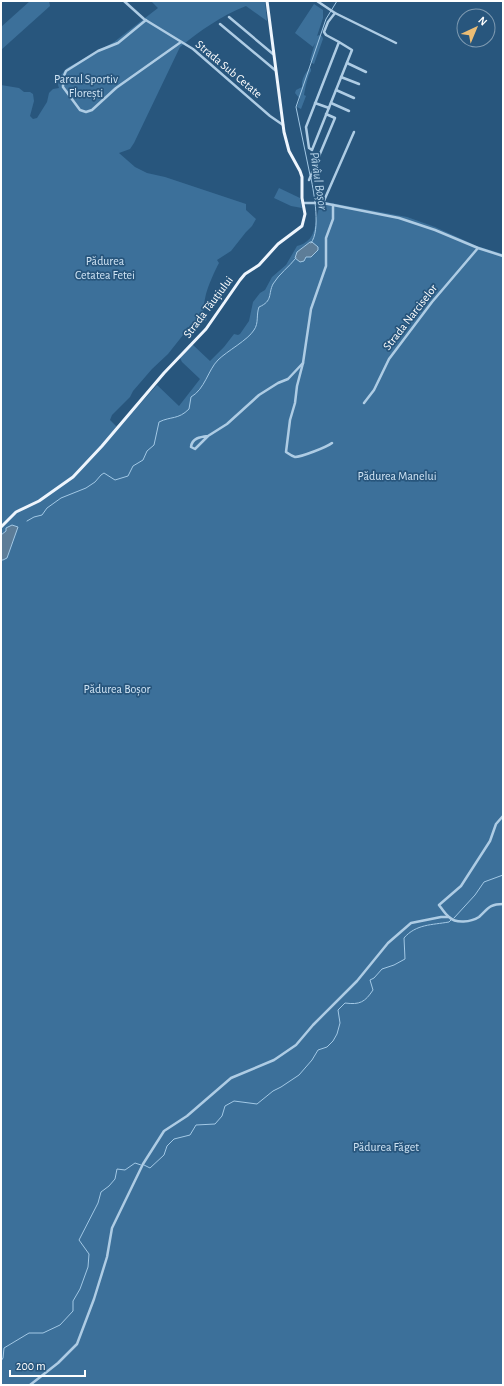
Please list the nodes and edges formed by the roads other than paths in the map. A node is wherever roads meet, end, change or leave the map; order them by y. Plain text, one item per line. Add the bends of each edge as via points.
1 (124, 1) edge
2 (267, 1) edge
3 (317, 1) edge
4 (334, 13) junction
5 (229, 17) dead end
6 (146, 20) junction
7 (220, 24) dead end
8 (181, 42) junction
9 (339, 42) junction
10 (396, 43) dead end
11 (273, 54) junction
12 (347, 63) junction
13 (275, 70) junction
14 (366, 72) dead end
15 (342, 77) junction
16 (359, 84) dead end
17 (336, 90) junction
18 (354, 98) dead end
19 (315, 102) junction
20 (331, 103) junction
21 (329, 108) junction
22 (349, 111) dead end
23 (326, 114) junction
24 (283, 124) junction
25 (354, 132) dead end
26 (309, 180) dead end
27 (304, 202) junction
28 (323, 203) junction
29 (333, 206) junction
30 (478, 248) junction
31 (503, 256) edge
32 (303, 363) junction
33 (364, 403) dead end
34 (208, 436) junction
35 (332, 443) dead end
36 (1, 527) edge
37 (503, 816) edge
38 (503, 904) edge
39 (451, 919) junction
40 (30, 1385) edge

1 - 6 street, Strada Sub Cetate
2 - 11 main road, Strada Tăuțiului
3 - 4 street
4 - 9 street via 324,32
4 - 10 street
5 - 11 street
6 - 8 street, Strada Sub Cetate
6 - 8 street via 118,43 98,51 66,72 62,86 80,110 92,110 116,88
7 - 13 street
8 - 24 street, Strada Sub Cetate via 193,49 270,116
9 - 12 street via 352,50
9 - 19 street
11 - 13 main road, Strada Tăuțiului
12 - 14 street
12 - 15 street
13 - 24 main road, Strada Tăuțiului
15 - 16 street
15 - 17 street
17 - 18 street
17 - 20 street
19 - 21 street
19 - 23 street via 306,127 309,148 312,150
20 - 21 street
20 - 22 street
21 - 23 street
23 - 26 street via 335,118
24 - 27 main road, Strada Tăuțiului via 287,147 301,174
25 - 28 street
27 - 28 street
27 - 36 main road, Strada Tăuțiului via 302,226 278,244 259,265 245,274 206,329 102,446 73,477 39,501 16,512
28 - 29 street
29 - 30 street via 399,218
29 - 32 street via 333,219 326,238 326,266 311,309
30 - 31 street
30 - 33 street, Strada Narciselor via 432,302 389,359 374,390
32 - 34 street via 288,380 259,395 227,424
32 - 35 street via 290,420 286,452 297,456
34 - 34 street via 197,447 191,447 197,438
37 - 39 street via 461,886 439,905
38 - 39 street via 491,906 473,920
39 - 40 street via 441,916 411,923 388,943 357,981 296,1044 274,1060 232,1078 187,1116 164,1131 143,1165 112,1228 107,1257 77,1344

